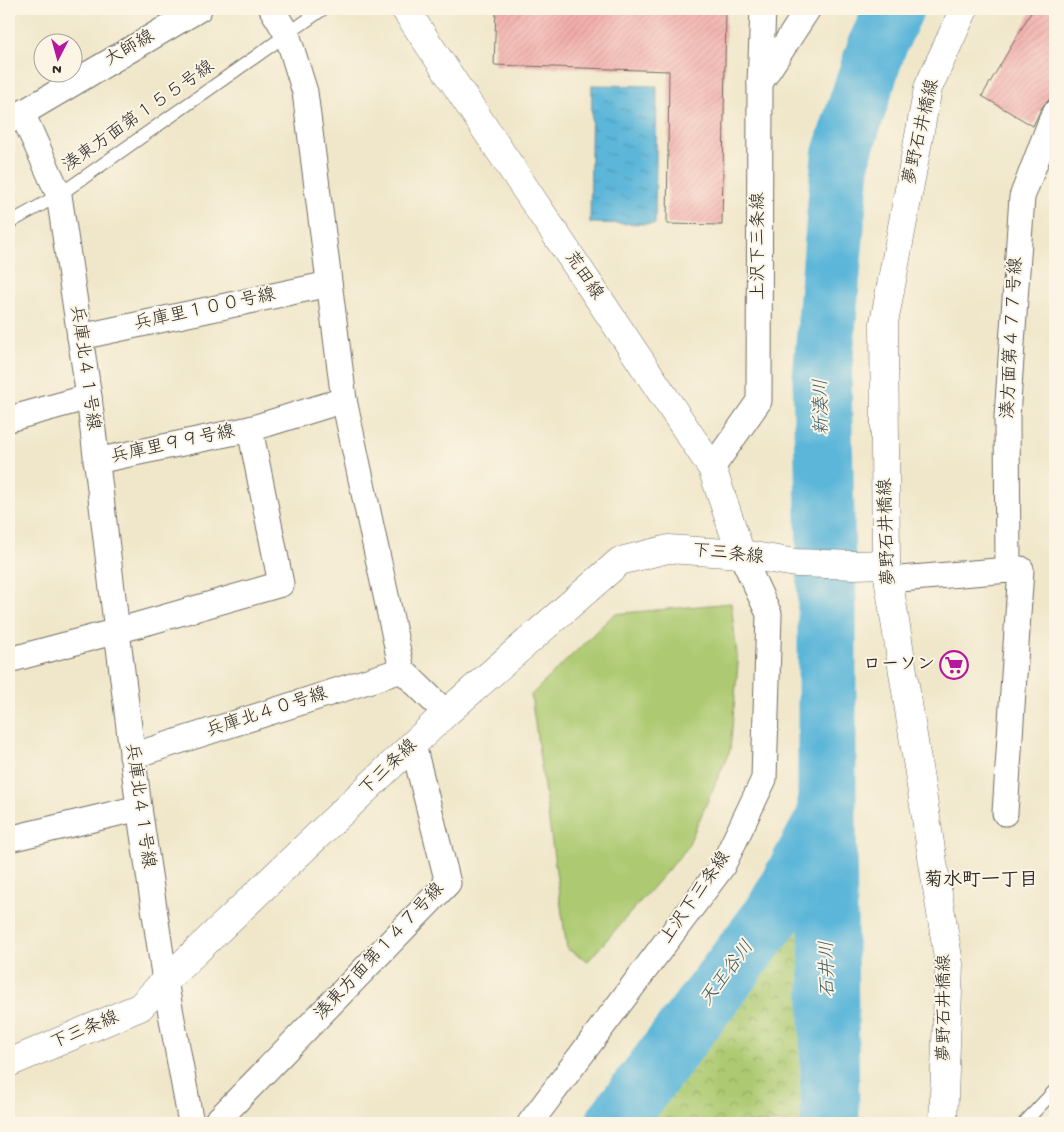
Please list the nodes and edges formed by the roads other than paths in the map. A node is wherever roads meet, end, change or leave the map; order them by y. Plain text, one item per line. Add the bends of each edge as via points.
1 (200, 9) edge
2 (272, 9) edge
3 (323, 9) edge
4 (405, 9) edge
5 (763, 9) edge
6 (808, 9) edge
7 (964, 9) edge
8 (287, 34) junction
9 (760, 84) junction
10 (1055, 113) edge
11 (16, 117) edge
12 (59, 195) junction
13 (9, 223) edge
14 (329, 284) junction
15 (80, 337) junction
16 (89, 397) junction
17 (344, 400) junction
18 (9, 419) edge
19 (250, 429) junction
20 (96, 461) junction
21 (712, 468) junction
22 (741, 554) junction
23 (1008, 570) junction
24 (887, 572) junction
25 (117, 631) junction
26 (9, 659) edge
27 (402, 670) junction
28 (446, 713) junction
29 (413, 745) junction
30 (132, 756) junction
31 (138, 808) junction
32 (1005, 813) dead end
33 (9, 839) edge
34 (165, 981) junction
35 (9, 1064) edge
36 (1055, 1090) edge
37 (191, 1123) edge
38 (215, 1123) edge
39 (530, 1123) edge
40 (943, 1123) edge
41 (1024, 1123) edge

1 - 11 street, 大師線
2 - 8 street
3 - 8 lane, 湊東方面第１５５号線
4 - 21 street, 荒田線
5 - 9 street, 上沢下三条線
6 - 9 street
7 - 24 street, 夢野石井橋線 via 928,88 884,322
8 - 12 lane, 湊東方面第１５５号線
8 - 14 street via 305,92
9 - 21 street, 上沢下三条線 via 759,401
10 - 23 street, 湊方面第４７７号線 via 1022,197 1007,417
11 - 12 street, 兵庫北４１号線
12 - 13 lane, 湊東方面第１５５号線
12 - 15 street, 兵庫北４１号線
14 - 15 street, 兵庫里１００号線
14 - 17 street
15 - 16 street, 兵庫北４１号線
16 - 18 street
16 - 20 street, 兵庫北４１号線
17 - 19 street
17 - 27 street
19 - 20 street, 兵庫里９９号線
19 - 25 street via 281,584
20 - 25 street, 兵庫北４１号線
21 - 22 street, 荒田線
22 - 24 street, 下三条線 via 796,563 855,565
22 - 28 street, 下三条線 via 668,549 620,561
22 - 39 street, 上沢下三条線 via 769,614 764,779 722,868
23 - 24 street
23 - 32 street via 1022,569
24 - 40 street, 夢野石井橋線 via 948,964
25 - 26 street
25 - 30 street, 兵庫北４１号線
27 - 28 street
27 - 30 street, 兵庫北４０号線
28 - 29 street, 下三条線
29 - 34 street, 下三条線
29 - 38 street, 湊東方面第１４７号線 via 448,883
30 - 31 street, 兵庫北４１号線
31 - 33 street
31 - 34 street, 兵庫北４１号線
34 - 35 street, 下三条線 via 140,1007
34 - 37 street, 兵庫北４１号線
36 - 41 lane

